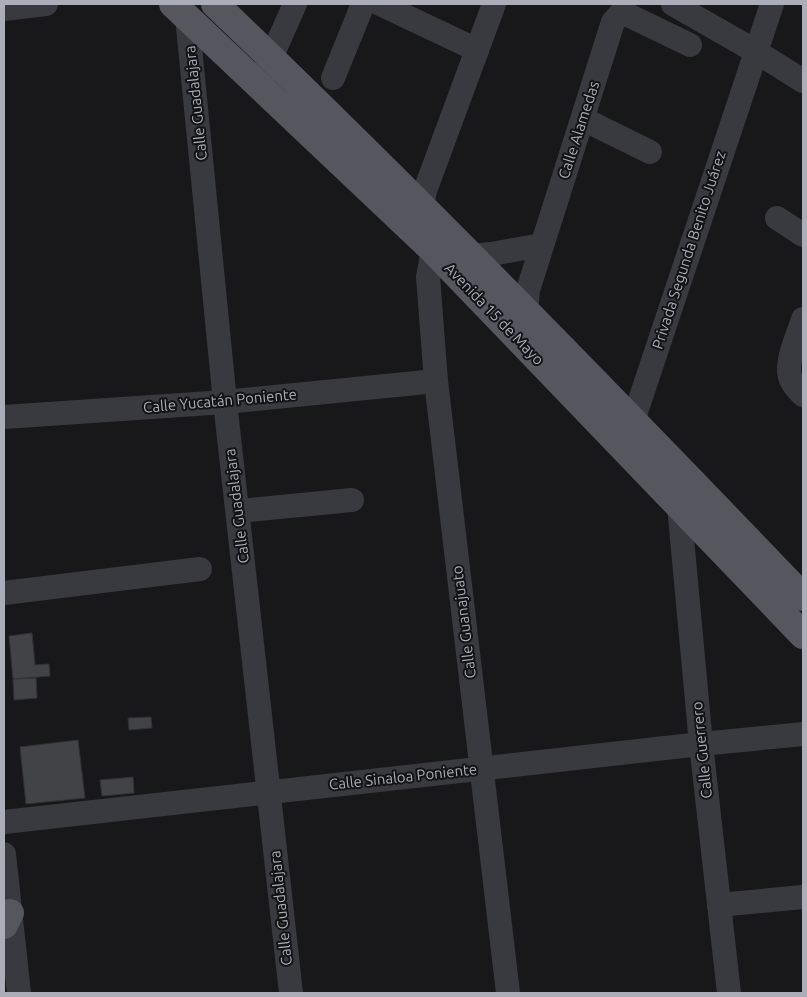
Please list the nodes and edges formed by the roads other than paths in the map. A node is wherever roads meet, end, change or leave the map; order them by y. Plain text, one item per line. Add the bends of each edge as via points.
1 (46, 4) edge
2 (215, 4) edge
3 (295, 4) edge
4 (363, 4) edge
5 (380, 4) edge
6 (494, 4) edge
7 (673, 4) edge
8 (772, 4) edge
9 (4, 9) edge
10 (180, 11) edge
11 (690, 45) dead end
12 (477, 50) junction
13 (755, 51) junction
14 (272, 58) junction
15 (333, 78) dead end
16 (803, 81) edge
17 (259, 85) junction
18 (583, 119) junction
19 (650, 152) dead end
20 (422, 207) junction
21 (777, 218) dead end
22 (803, 236) edge
23 (542, 246) junction
24 (432, 250) junction
25 (471, 256) junction
26 (526, 312) junction
27 (803, 319) edge
28 (436, 380) junction
29 (803, 395) edge
30 (225, 402) junction
31 (4, 417) edge
32 (632, 419) junction
33 (624, 449) junction
34 (352, 500) dead end
35 (679, 506) junction
36 (238, 511) junction
37 (200, 570) dead end
38 (4, 592) edge
39 (803, 597) edge
40 (800, 625) edge
41 (803, 734) edge
42 (701, 744) junction
43 (482, 768) junction
44 (269, 792) junction
45 (4, 822) edge
46 (4, 854) edge
47 (803, 897) edge
48 (719, 905) junction
49 (7, 919) edge
50 (19, 993) edge
51 (291, 993) edge
52 (508, 993) edge
53 (729, 993) edge

1 - 9 street
2 - 14 main road, Avenida 15 de Mayo
3 - 14 street
4 - 15 street
5 - 12 street
6 - 12 street
7 - 13 street
8 - 13 street, Privada Segunda Benito Juárez
10 - 17 main road, Avenida 15 de Mayo
10 - 30 street, Calle Guadalajara
11 - 18 street, Calle Alamedas via 628,15 619,15 613,22
12 - 20 street via 426,188
13 - 16 street
13 - 32 street, Privada Segunda Benito Juárez
14 - 17 street
14 - 20 main road, Avenida 15 de Mayo
17 - 24 main road, Avenida 15 de Mayo
18 - 19 street
18 - 23 street, Calle Alamedas
20 - 25 main road, Avenida 15 de Mayo
21 - 22 street
23 - 25 street
23 - 26 street, Calle Alamedas via 528,290
24 - 28 street, Calle Guanajuato via 428,277
24 - 33 main road, Avenida 15 de Mayo
25 - 26 main road, Avenida 15 de Mayo
26 - 32 main road, Avenida 15 de Mayo
27 - 29 street via 789,374
28 - 30 street, Calle Yucatán Poniente
28 - 43 street, Calle Guanajuato
30 - 31 street, Calle Yucatán Poniente
30 - 36 street, Calle Guadalajara
32 - 33 street, Privada Segunda Benito Juárez
32 - 39 main road, Avenida 15 de Mayo
33 - 35 main road, Avenida 15 de Mayo
34 - 36 street
35 - 40 main road, Avenida 15 de Mayo
35 - 42 street, Calle Guerrero
36 - 44 street, Calle Guadalajara
37 - 38 street
41 - 42 street, Calle Sinaloa Poniente
42 - 43 street, Calle Sinaloa Poniente
42 - 48 street, Calle Guerrero
43 - 44 street, Calle Sinaloa Poniente
43 - 52 street, Calle Guanajuato
44 - 45 street, Calle Sinaloa Poniente
44 - 51 street, Calle Guadalajara
46 - 49 street
47 - 48 street
48 - 53 street, Calle Guerrero
49 - 50 street

